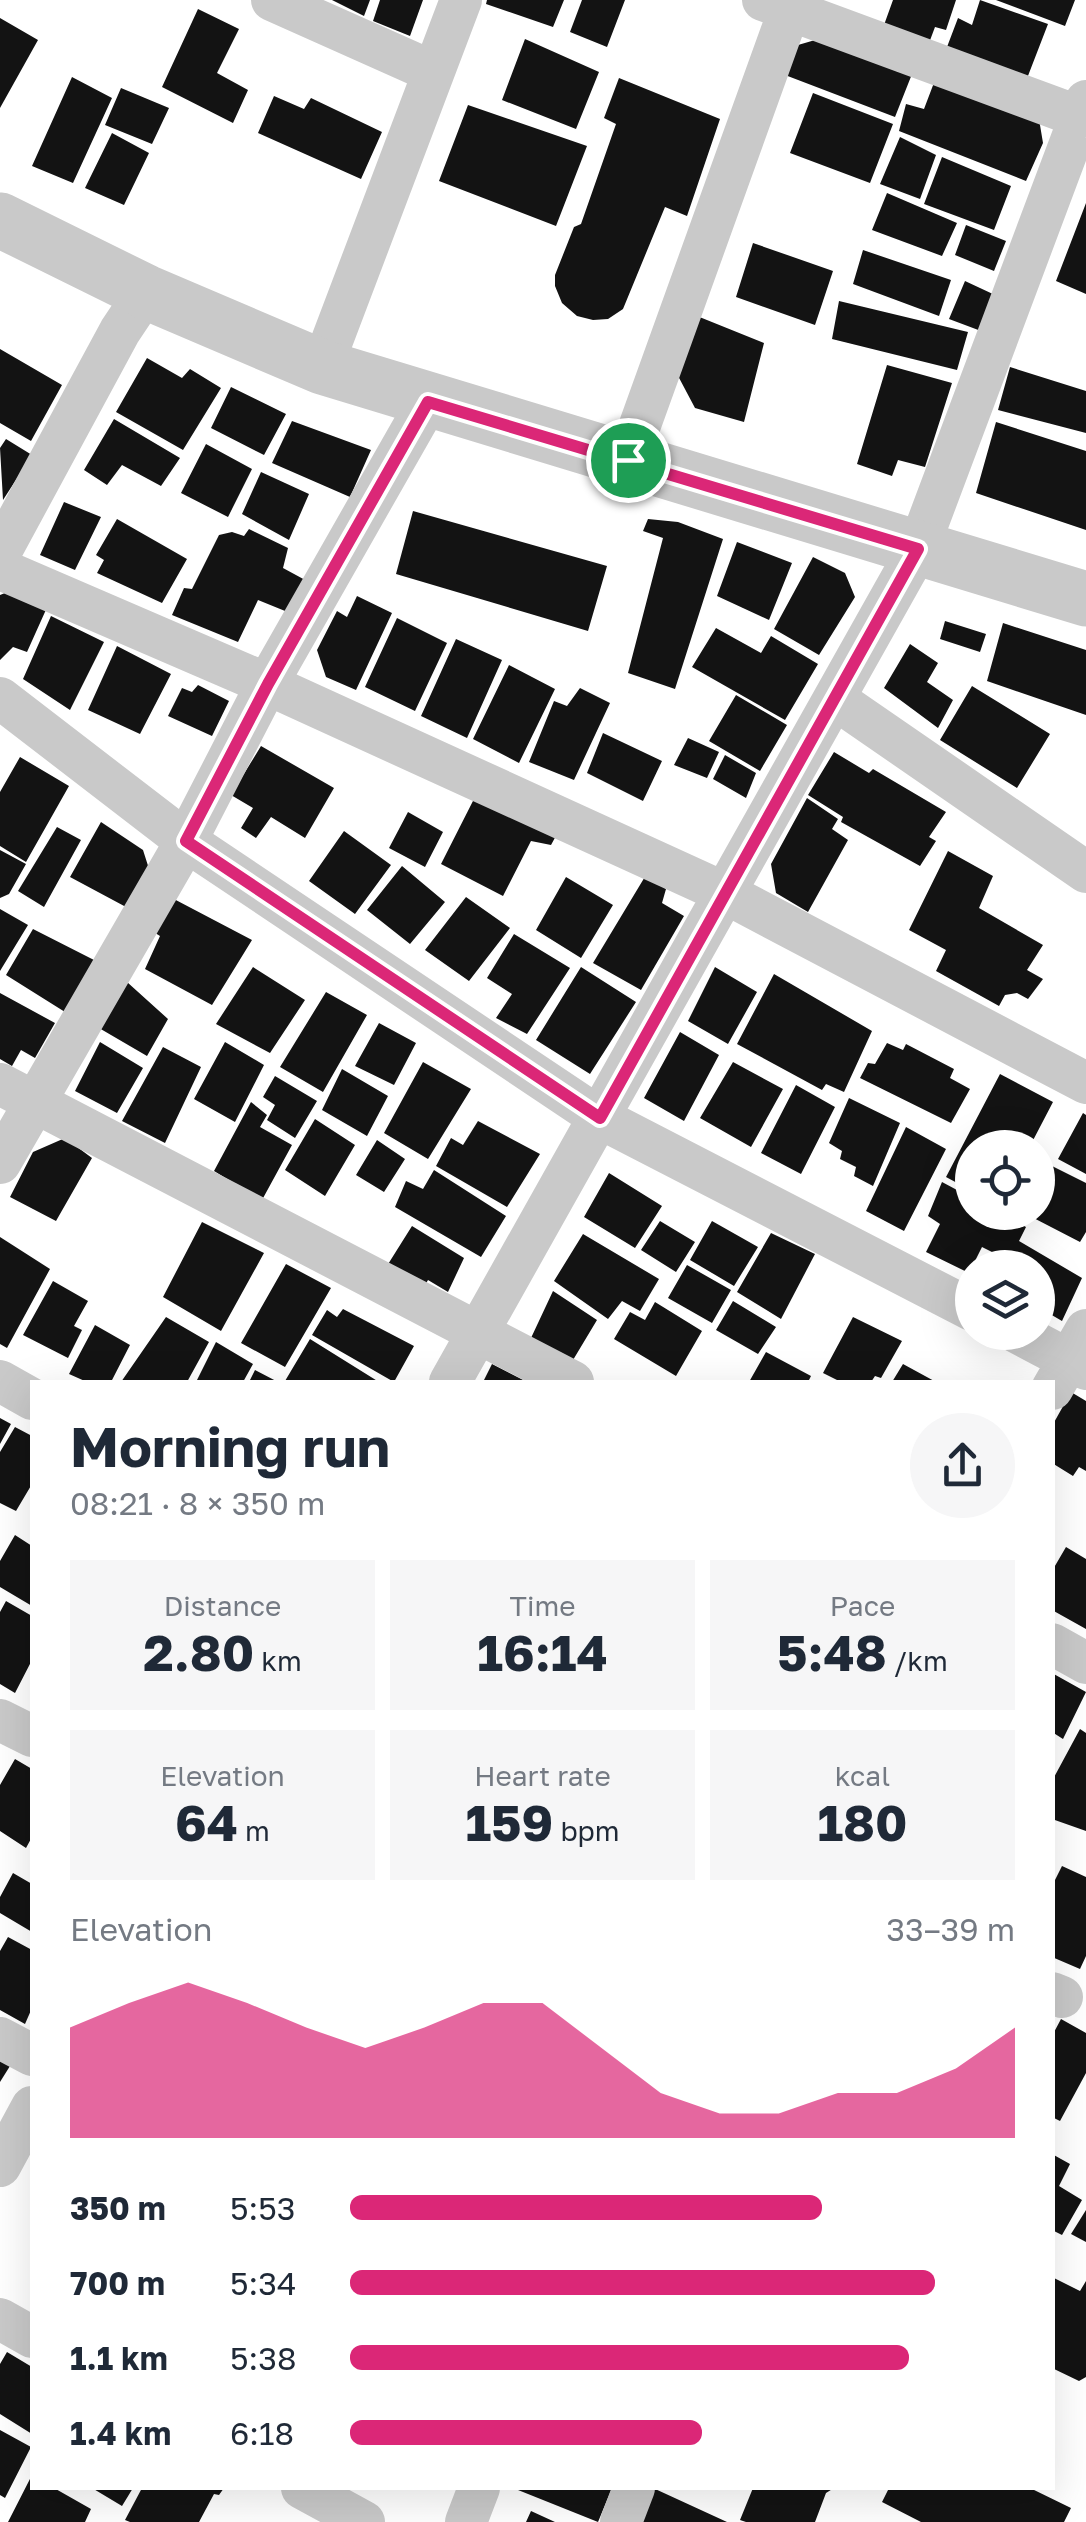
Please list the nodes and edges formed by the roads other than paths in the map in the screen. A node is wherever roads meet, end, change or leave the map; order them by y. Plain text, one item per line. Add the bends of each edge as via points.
1 (272, 0) edge
2 (460, 0) edge
3 (782, 3) edge
4 (432, 71) junction
5 (1083, 109) edge
6 (0, 220) edge
7 (146, 292) junction
8 (322, 367) junction
9 (428, 402) junction
10 (628, 460) junction
11 (918, 549) junction
12 (0, 553) edge
13 (0, 569) edge
14 (1086, 599) edge
15 (268, 684) junction
16 (0, 698) edge
17 (835, 698) junction
18 (186, 841) junction
19 (1086, 872) edge
20 (727, 894) junction
21 (1085, 1081) edge
22 (17, 1093) edge
23 (600, 1118) junction
24 (0, 1163) edge
25 (955, 1301) edge
26 (479, 1331) junction
27 (1051, 1350) edge
28 (1074, 1362) edge
29 (451, 1380) edge
30 (569, 1380) edge
31 (0, 1381) edge
32 (30, 1397) edge
33 (1055, 1646) edge
34 (1086, 1662) edge
35 (0, 1720) edge
36 (30, 1735) edge
37 (0, 2038) edge
38 (30, 2055) edge
39 (30, 2111) edge
40 (0, 2166) edge
41 (0, 2319) edge
42 (30, 2337) edge
43 (306, 2490) edge
44 (479, 2490) edge
45 (633, 2490) edge
46 (364, 2522) edge
47 (466, 2522) edge
48 (620, 2522) edge

1 - 4 street
2 - 4 street
3 - 5 street
3 - 10 street
4 - 8 street
5 - 11 street
6 - 7 street
7 - 8 street
7 - 12 street
8 - 9 street
9 - 10 street
9 - 15 street
10 - 11 street
11 - 14 street
11 - 17 street
13 - 15 street
15 - 18 street
15 - 20 street
16 - 18 street
17 - 19 street
17 - 20 street
18 - 22 street
18 - 23 street
20 - 21 street
20 - 23 street
22 - 24 street
22 - 26 street
23 - 25 street
23 - 26 street
26 - 29 street
26 - 30 street
27 - 28 street
31 - 32 street
33 - 34 street
35 - 36 street
37 - 38 street
39 - 40 street
41 - 42 street
43 - 46 street
44 - 47 street
45 - 48 street

